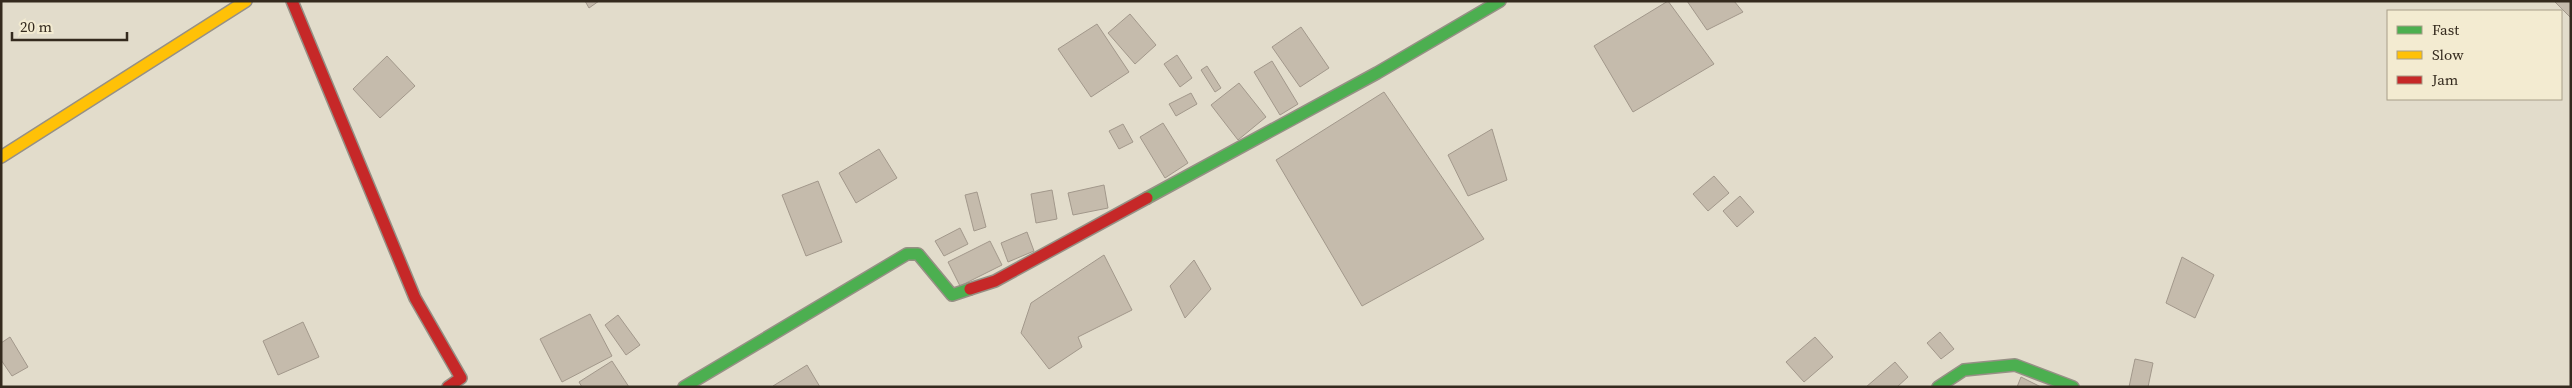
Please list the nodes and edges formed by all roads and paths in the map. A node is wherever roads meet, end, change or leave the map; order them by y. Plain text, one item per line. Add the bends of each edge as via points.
1 (246, 1) edge
2 (292, 1) edge
3 (1500, 1) edge
4 (1, 157) edge
5 (448, 387) edge
6 (684, 387) edge
7 (1938, 387) edge
8 (2073, 387) edge

1 - 4 street
2 - 5 street via 415,298 461,378
3 - 6 street via 1377,73 995,281 952,295 918,254 907,254
7 - 8 street via 1964,370 2015,365

